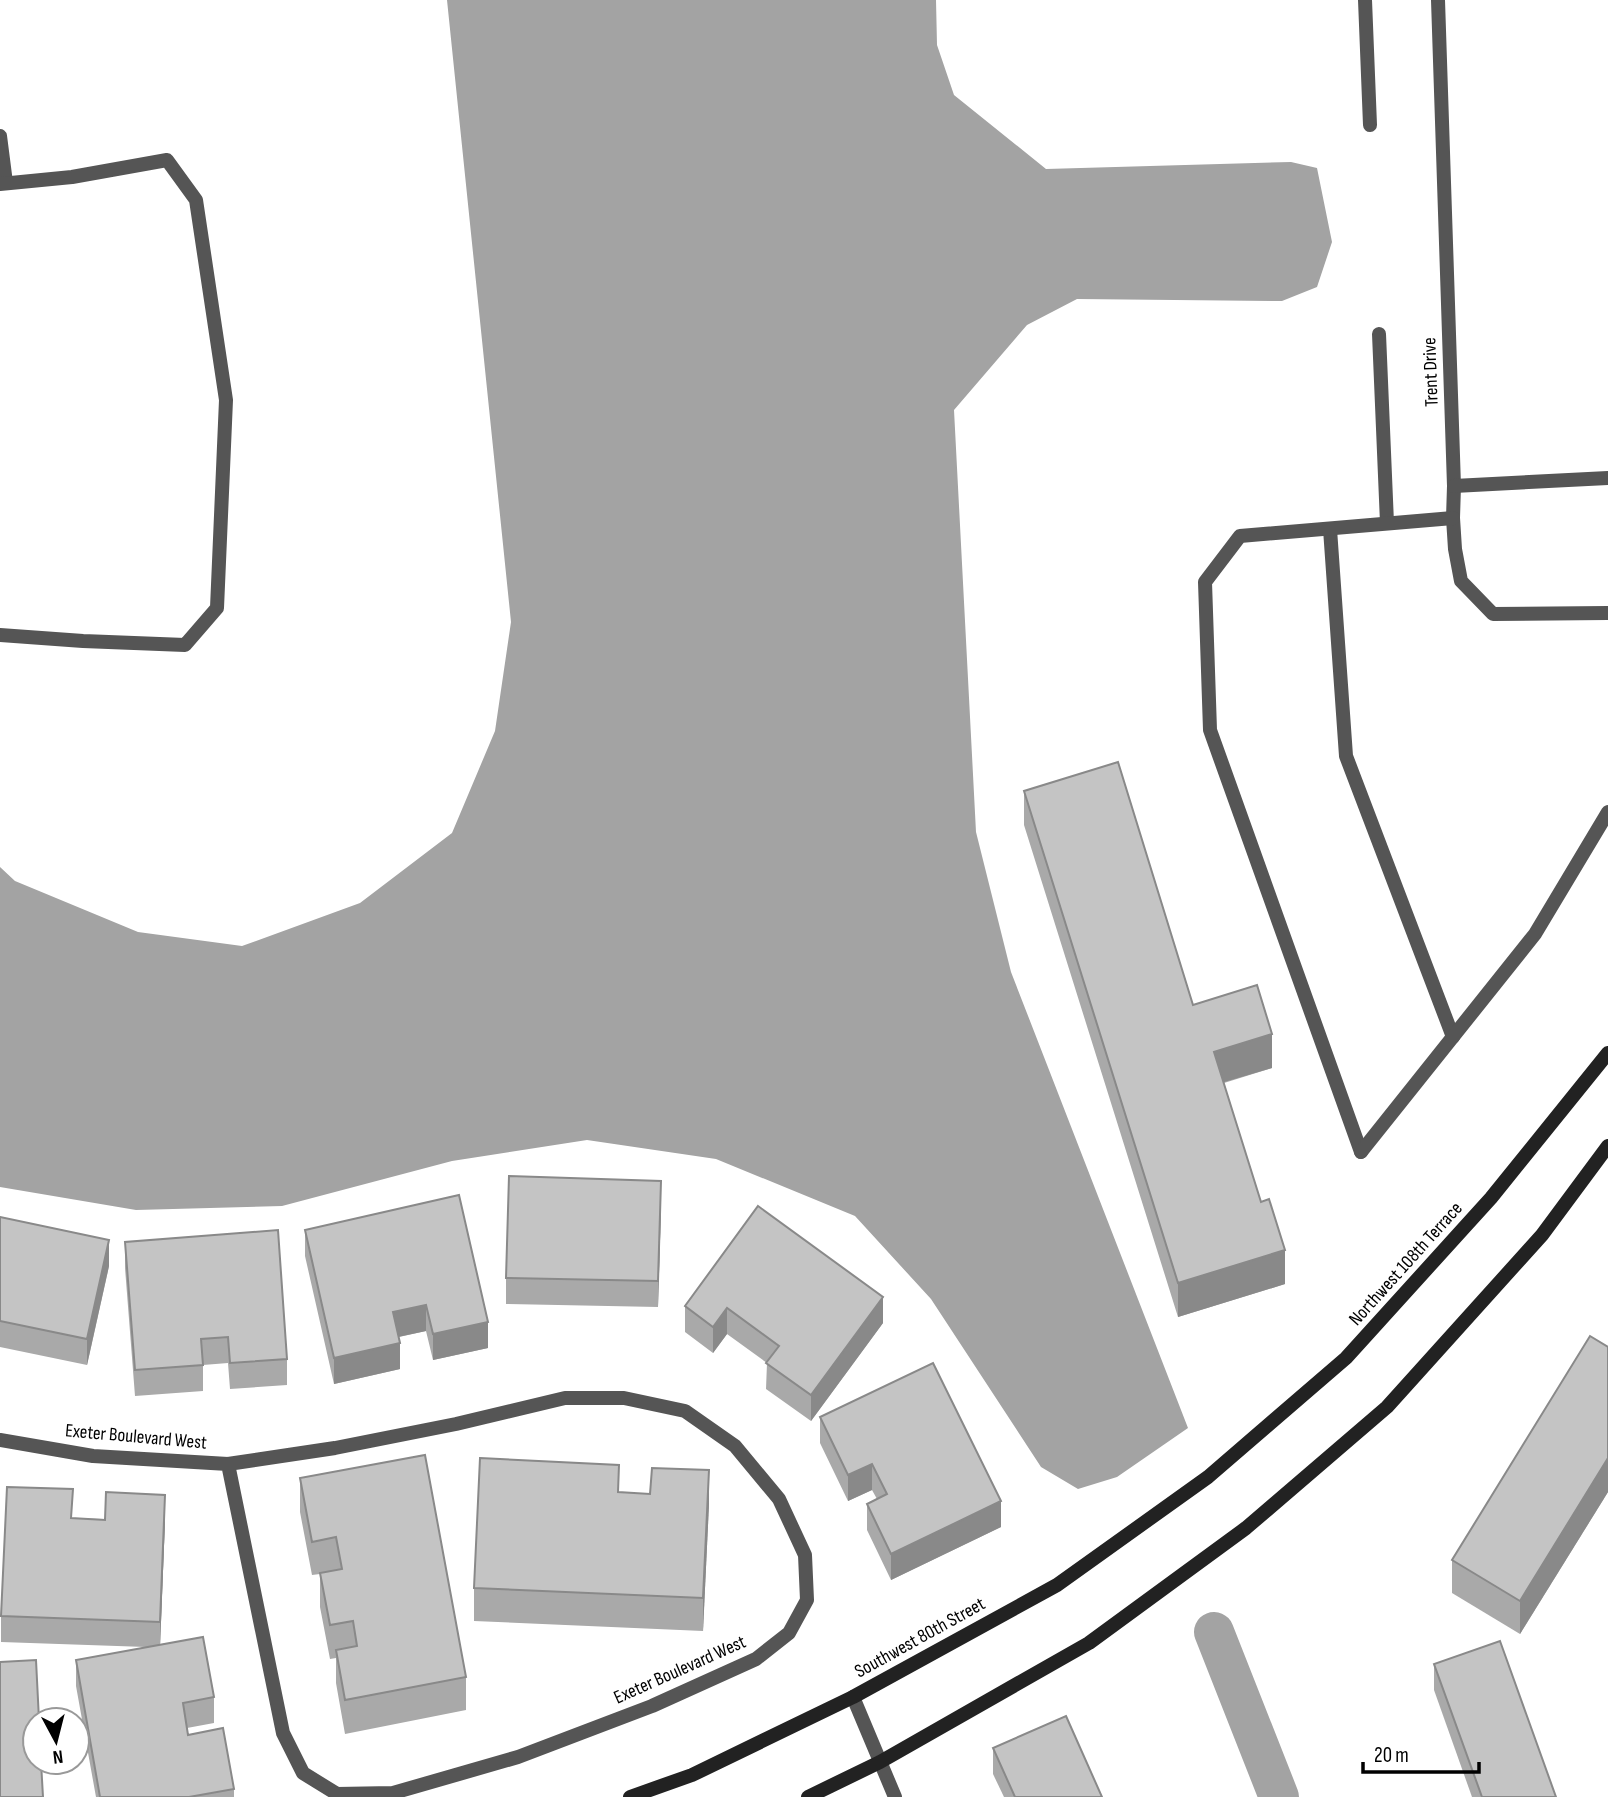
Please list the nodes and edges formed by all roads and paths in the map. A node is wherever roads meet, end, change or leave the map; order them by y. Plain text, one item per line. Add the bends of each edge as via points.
1 (1365, 0) edge
2 (1438, 0) edge
3 (1370, 125) dead end
4 (0, 136) edge
5 (3, 183) edge
6 (1379, 334) dead end
7 (1608, 478) edge
8 (1454, 486) junction
9 (1453, 518) junction
10 (1387, 523) junction
11 (1330, 528) junction
12 (1608, 613) edge
13 (0, 635) edge
14 (1608, 812) edge
15 (1453, 1037) junction
16 (1608, 1052) edge
17 (1608, 1146) edge
18 (0, 1440) edge
19 (228, 1464) junction
20 (1208, 1477) joint
21 (853, 1697) junction
22 (880, 1762) junction
23 (630, 1797) edge
24 (808, 1797) edge
25 (895, 1797) edge

1 - 3 street
2 - 8 street, Trent Drive
4 - 5 street
5 - 13 street via 72,177 167,160 196,200 226,400 218,608 185,645
6 - 10 street
7 - 8 street
8 - 9 street, Trent Drive
9 - 10 street
9 - 12 street, Trent Drive via 1461,581 1493,614
10 - 11 street
11 - 15 street via 1346,756
11 - 15 street via 1240,536 1206,582 1210,730 1361,1152
14 - 15 street via 1535,934
16 - 20 street, Northwest 108th Terrace via 1492,1198 1346,1358
17 - 22 street via 1542,1235 1387,1407 1246,1528 1089,1643
18 - 19 street, Exeter Boulevard West via 93,1456
19 - 19 street, Exeter Boulevard West via 335,1448 565,1398 624,1398 685,1411 735,1446 779,1499 805,1555 807,1600 789,1633 756,1660 652,1706 518,1757 393,1793 337,1794 303,1773 283,1733
20 - 21 street, Southwest 80th Street via 1057,1585
21 - 22 street
21 - 23 street, Southwest 80th Street via 692,1775
22 - 24 street
22 - 25 street

